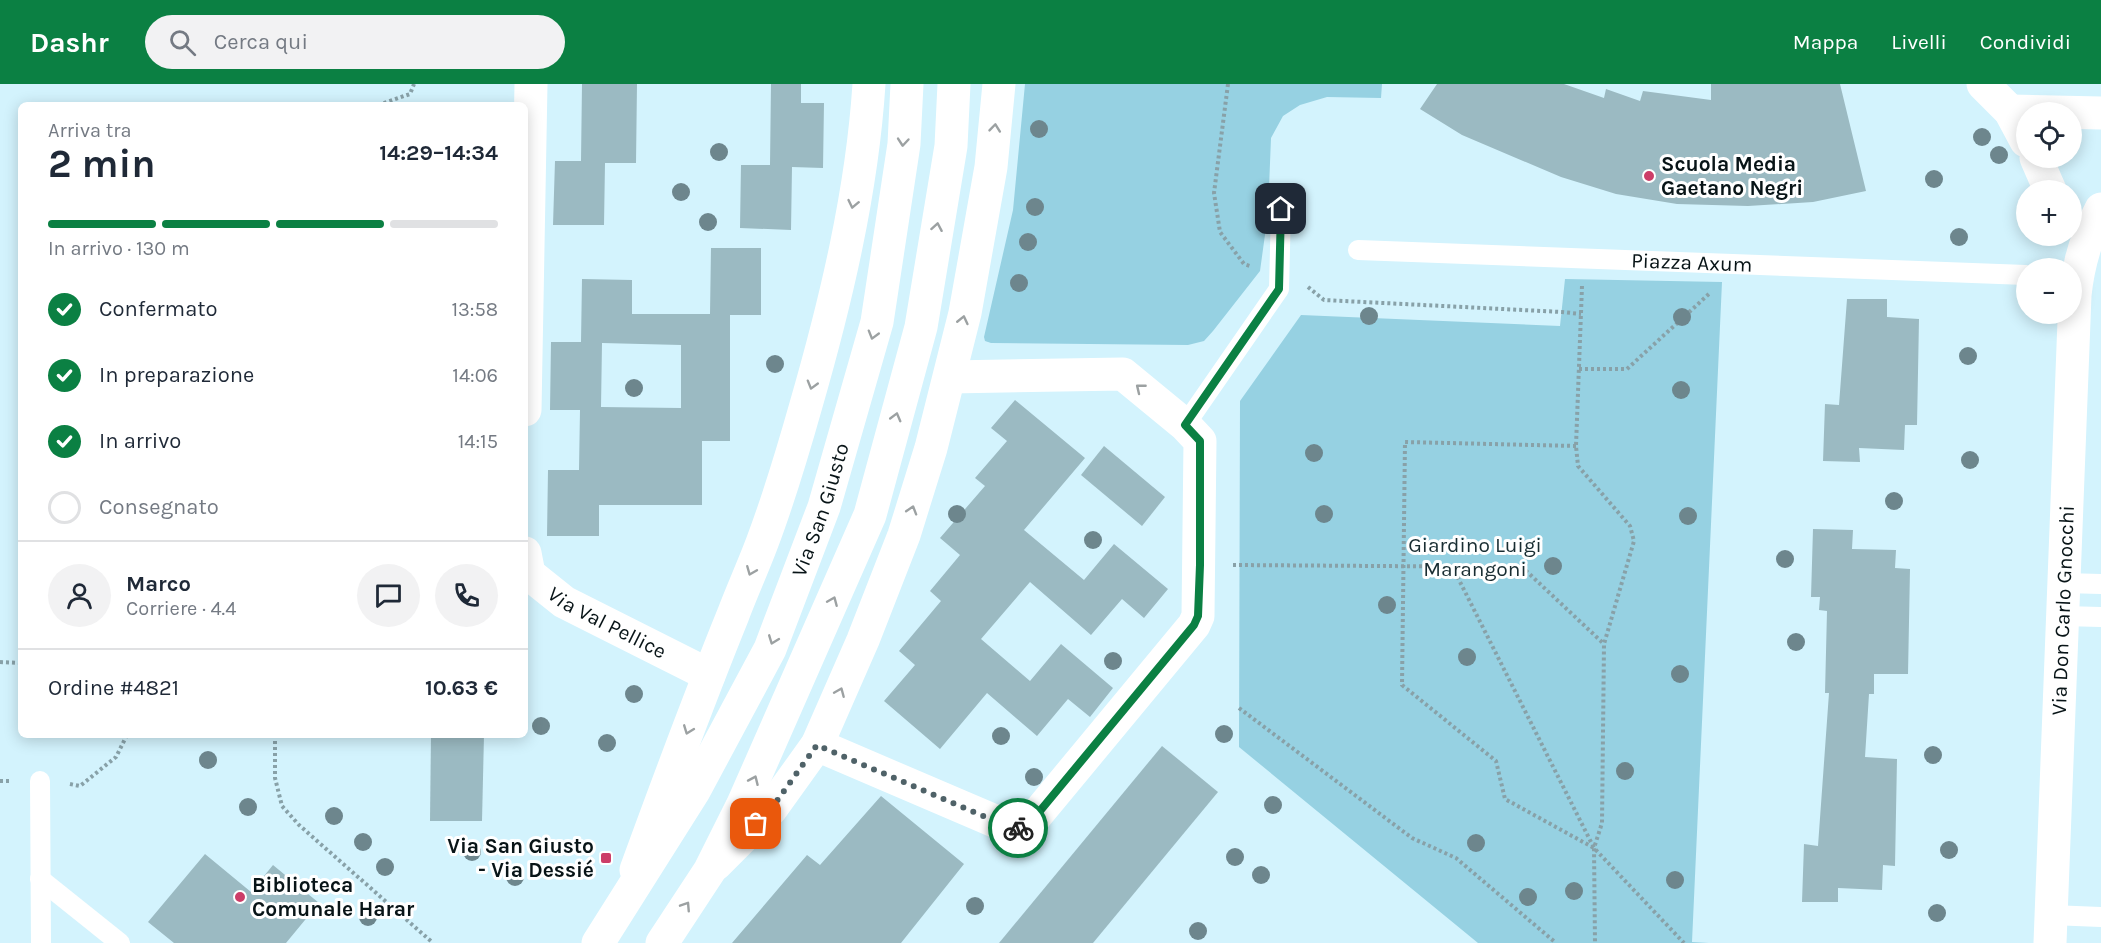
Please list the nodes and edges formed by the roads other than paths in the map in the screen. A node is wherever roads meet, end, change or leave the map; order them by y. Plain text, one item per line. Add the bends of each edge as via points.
1 (531, 84) edge
2 (869, 84) edge
3 (906, 84) edge
4 (954, 84) edge
5 (999, 84) edge
6 (1983, 84) edge
7 (2010, 111) junction
8 (2101, 113) edge
9 (2016, 122) edge
10 (1281, 209) dead end
11 (2101, 209) edge
12 (528, 247) edge
13 (1358, 250) dead end
14 (2081, 258) edge
15 (2016, 275) edge
16 (2072, 324) edge
17 (950, 377) junction
18 (1185, 425) junction
19 (528, 569) edge
20 (2064, 583) junction
21 (2101, 584) edge
22 (2063, 616) junction
23 (2101, 617) edge
24 (709, 675) junction
25 (817, 745) junction
26 (40, 781) dead end
27 (710, 870) junction
28 (40, 879) junction
29 (626, 897) junction
30 (2101, 917) edge
31 (2051, 929) edge
32 (41, 943) edge
33 (120, 943) edge
34 (598, 943) edge
35 (662, 943) edge

1 - 12 street
2 -> 24 street, Via San Giusto via 856,190 825,338 788,469
3 -> 29 street, Via San Giusto via 903,144 877,322 824,507 770,649 694,791
27 -> 4 street, Via San Giusto via 744,804 870,515 921,327 951,146
17 -> 5 street, Via San Giusto via 991,166
6 - 7 street
7 - 8 street
7 - 9 street
10 - 18 lane via 1279,289
11 - 14 street
13 - 15 lane, Piazza Axum
16 - 20 street, Via Don Carlo Gnocchi
18 -> 17 street via 1123,374
25 -> 17 street, Via San Giusto via 904,534
18 - 25 street via 1200,441 1198,616 1030,823 1011,828
19 - 24 street, Via Val Pellice via 529,574 564,602
20 - 21 lane
20 - 22 street, Via Don Carlo Gnocchi
22 - 23 lane
22 - 31 street, Via Don Carlo Gnocchi
24 -> 29 street, Via San Giusto
25 - 27 street, Via San Giusto via 771,809
26 - 28 lane
35 -> 27 street, Via San Giusto
28 - 32 lane
28 - 33 lane
29 - 34 street, Via San Giusto
30 - 31 lane

